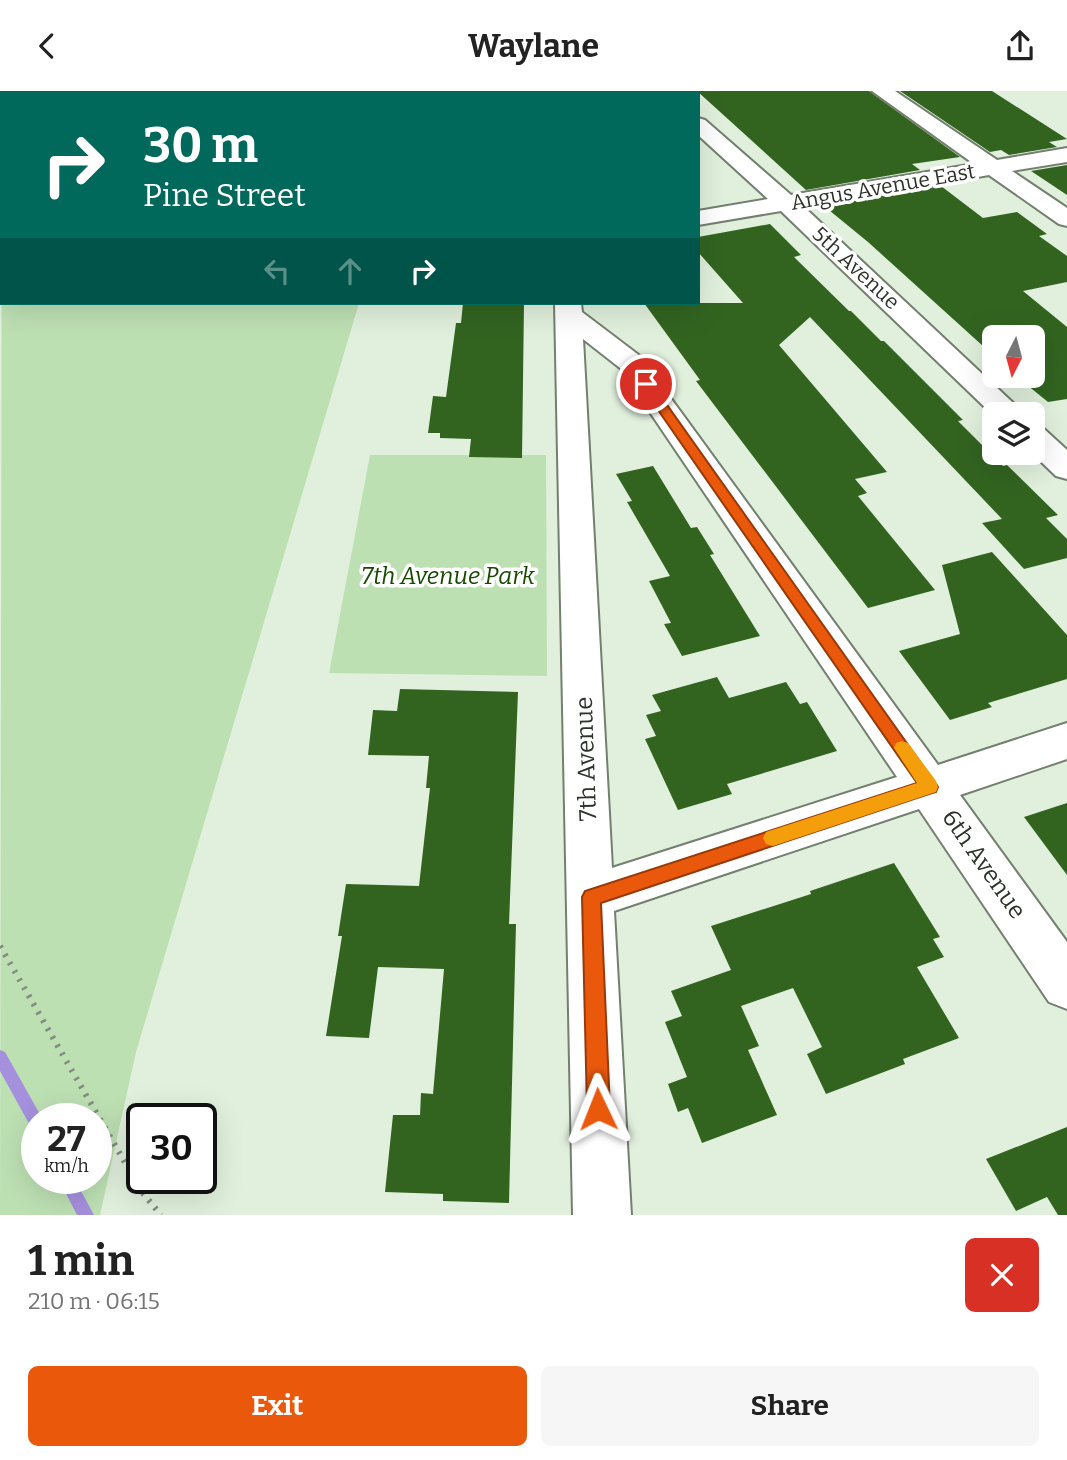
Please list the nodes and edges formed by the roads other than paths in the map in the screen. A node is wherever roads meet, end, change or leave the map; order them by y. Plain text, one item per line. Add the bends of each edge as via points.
1 (882, 91) edge
2 (700, 126) edge
3 (1067, 155) edge
4 (994, 168) junction
5 (786, 203) junction
6 (700, 218) edge
7 (1067, 219) edge
8 (568, 309) edge
9 (997, 402) edge
10 (1045, 447) edge
11 (1067, 468) edge
12 (1067, 741) edge
13 (929, 787) junction
14 (592, 897) junction
15 (1067, 983) edge
16 (602, 1215) edge

1 - 4 street
2 - 5 street, 5th Avenue
3 - 4 street, Angus Avenue East
4 - 5 street, Angus Avenue East
4 - 7 street
5 - 6 street, Angus Avenue East
5 - 9 street, 5th Avenue
8 - 13 street, 6th Avenue via 630,362
8 - 14 street, 7th Avenue
10 - 11 street
12 - 13 street
13 - 14 street
13 - 15 street, 6th Avenue
14 - 16 street, 7th Avenue

